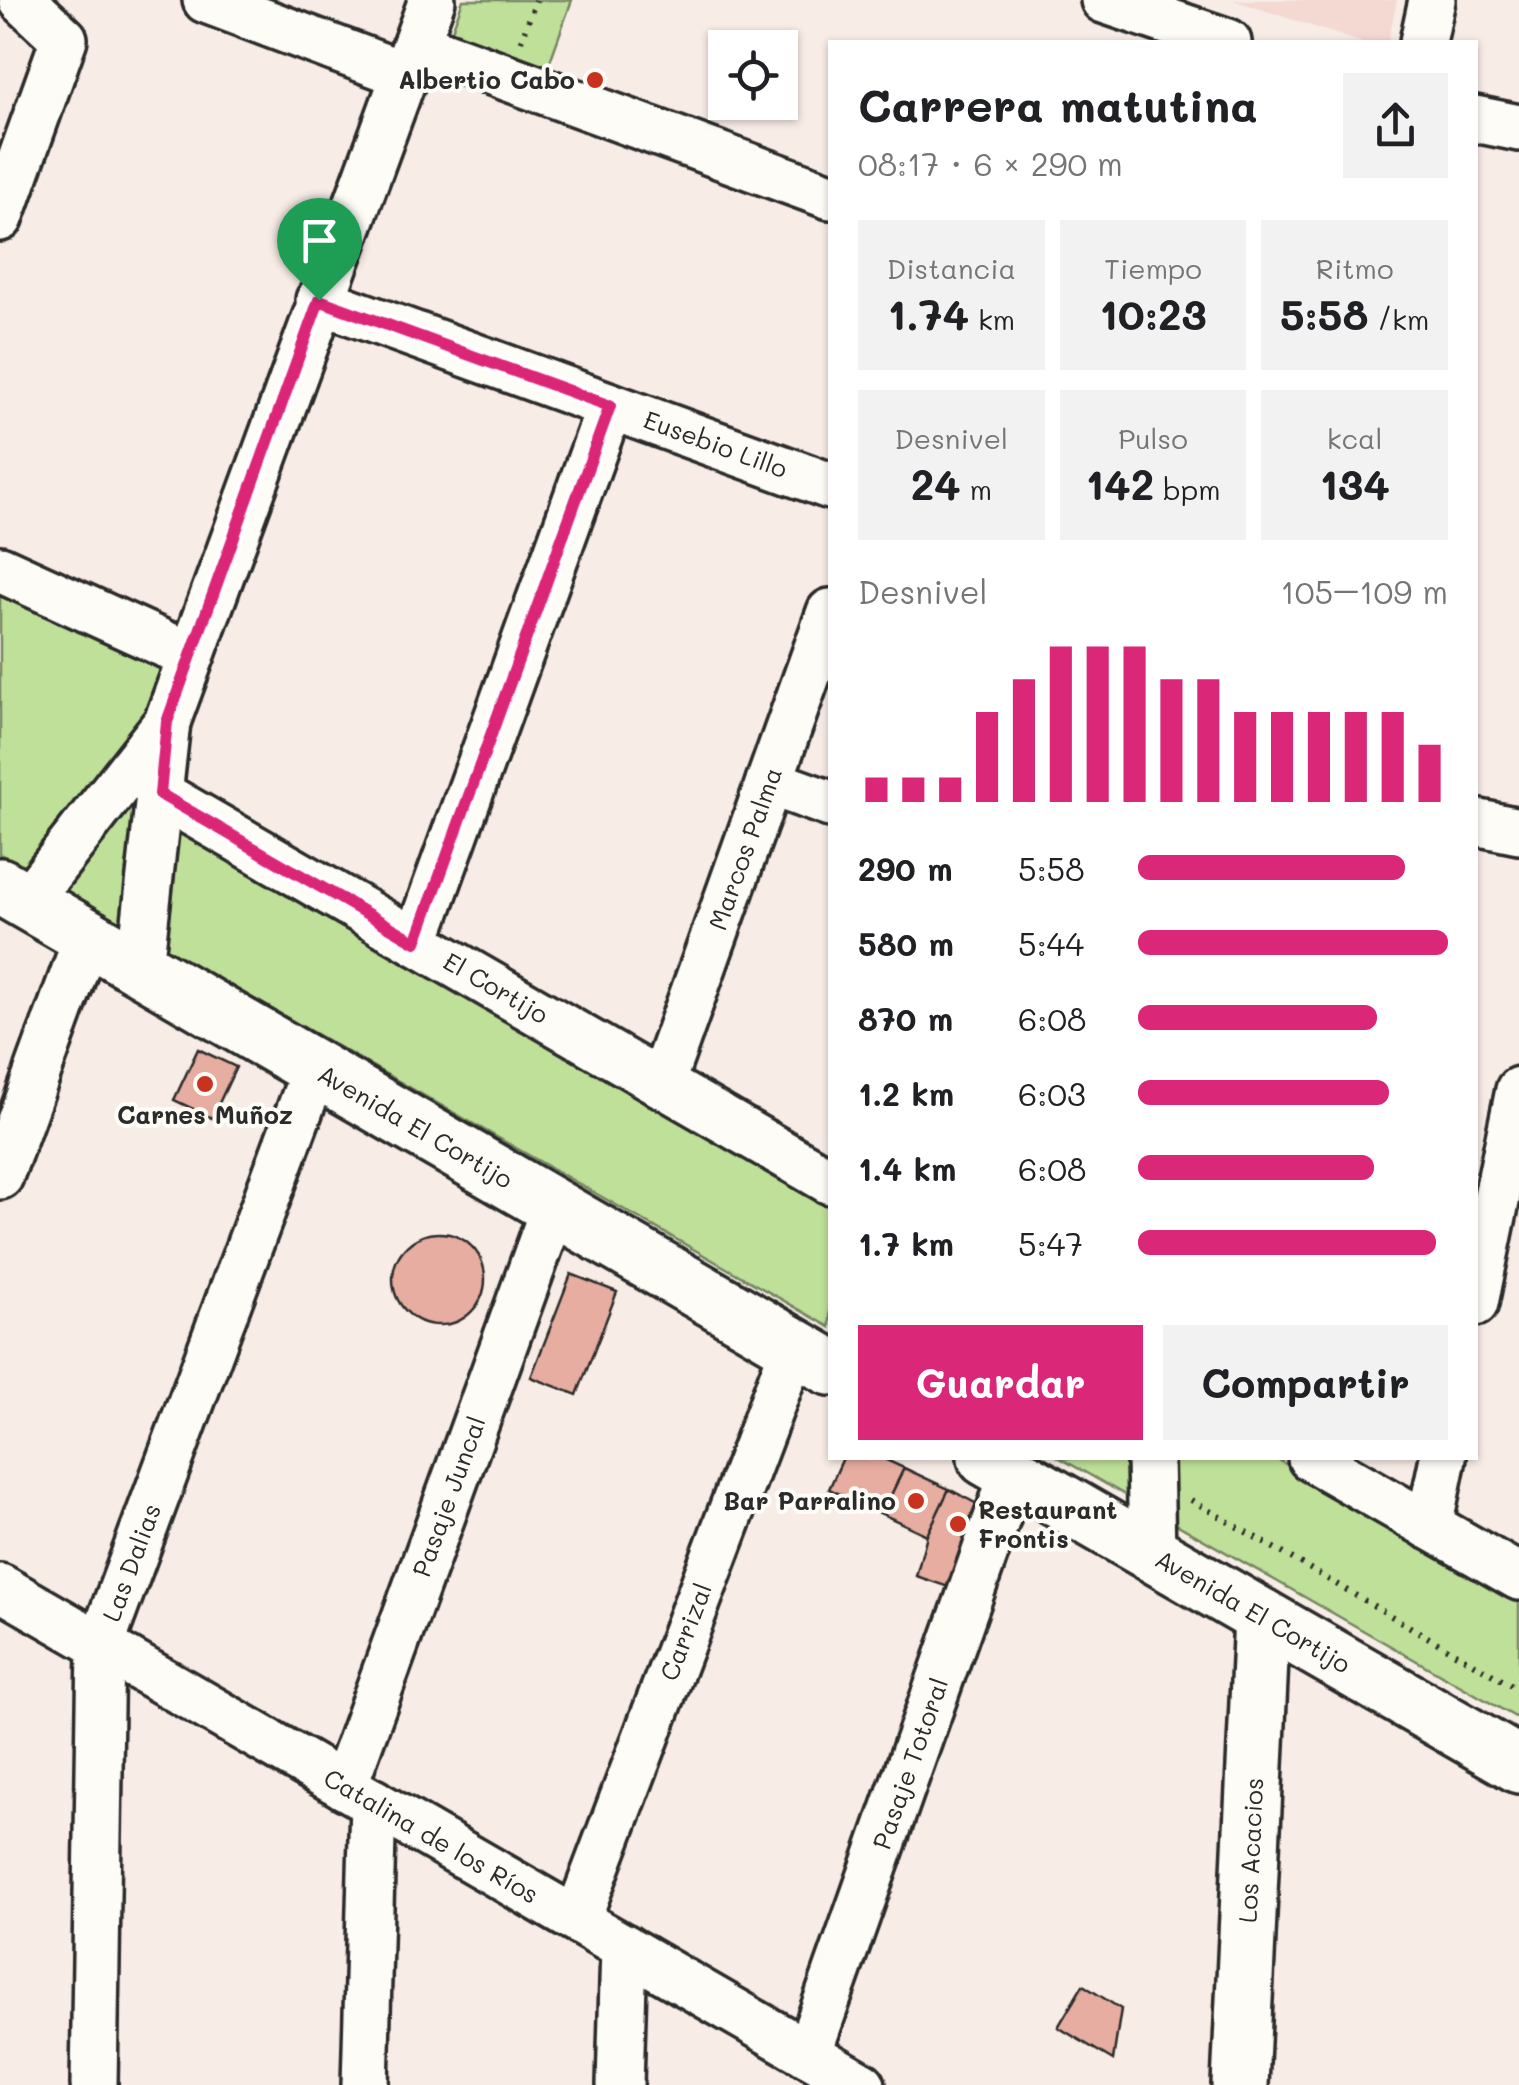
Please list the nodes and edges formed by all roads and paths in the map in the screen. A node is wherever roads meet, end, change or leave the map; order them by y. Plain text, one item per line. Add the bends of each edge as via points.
1 (22, 0) edge
2 (206, 0) edge
3 (432, 0) edge
4 (536, 0) edge
5 (1104, 0) edge
6 (1432, 0) edge
7 (1222, 40) edge
8 (1423, 40) edge
9 (520, 45) dead end
10 (410, 60) junction
11 (1478, 120) edge
12 (1519, 128) edge
13 (828, 195) edge
14 (0, 218) edge
15 (319, 300) junction
16 (610, 406) junction
17 (828, 485) edge
18 (0, 569) edge
19 (828, 618) edge
20 (191, 656) junction
21 (167, 722) junction
22 (770, 782) junction
23 (160, 794) junction
24 (828, 803) edge
25 (1478, 823) edge
26 (1519, 831) edge
27 (13, 894) edge
28 (87, 937) junction
29 (416, 942) junction
30 (140, 968) junction
31 (315, 1069) junction
32 (661, 1084) junction
33 (1519, 1090) edge
34 (0, 1176) edge
35 (828, 1180) edge
36 (554, 1207) junction
37 (1478, 1288) edge
38 (812, 1356) edge
39 (1314, 1460) edge
40 (1443, 1460) edge
41 (1000, 1465) edge
42 (1150, 1467) edge
43 (1429, 1526) junction
44 (1152, 1553) junction
45 (1519, 1578) edge
46 (0, 1587) edge
47 (1262, 1617) junction
48 (101, 1645) junction
49 (1519, 1690) edge
50 (1519, 1765) edge
51 (359, 1794) junction
52 (576, 1920) junction
53 (624, 1947) junction
54 (808, 2054) junction
55 (94, 2085) edge
56 (365, 2085) edge
57 (620, 2085) edge
58 (862, 2085) edge
59 (1240, 2085) edge

1 - 14 street via 64,39
2 - 10 street
3 - 10 street
4 - 9 path
5 - 7 street
6 - 8 street
10 - 13 street
10 - 15 street
11 - 12 street
15 - 16 street, Eusebio Lillo
15 - 20 street
16 - 17 street, Eusebio Lillo
16 - 29 street
18 - 20 street
19 - 22 street, Marcos Palma
20 - 21 street
21 - 23 street
21 - 27 street
22 - 24 street
22 - 32 street, Marcos Palma
23 - 29 street, El Cortijo
23 - 30 street
25 - 26 street
27 - 28 street, Avenida El Cortijo
28 - 30 street, Avenida El Cortijo
28 - 34 street
29 - 32 street, El Cortijo
30 - 31 street, Avenida El Cortijo
31 - 36 street, Avenida El Cortijo
31 - 48 street, Las Dalias
32 - 35 street, El Cortijo
33 - 37 street
36 - 38 street, Avenida El Cortijo
36 - 51 street, Pasaje Juncal
38 - 52 street, Carrizal
39 - 43 street
40 - 43 street
41 - 44 street, Avenida El Cortijo
41 - 54 street, Pasaje Totoral
42 - 44 street
42 - 49 path
43 - 45 street
44 - 47 street, Avenida El Cortijo
46 - 48 street, Catalina de los Ríos
47 - 50 street, Avenida El Cortijo
47 - 59 street, Los Acacios
48 - 51 street, Catalina de los Ríos
48 - 55 street, Las Dalias
51 - 52 street, Catalina de los Ríos
51 - 56 street, Pasaje Juncal
52 - 53 street, Catalina de los Ríos
53 - 54 street, Catalina de los Ríos
53 - 57 street
54 - 58 street, Catalina de los Ríos

